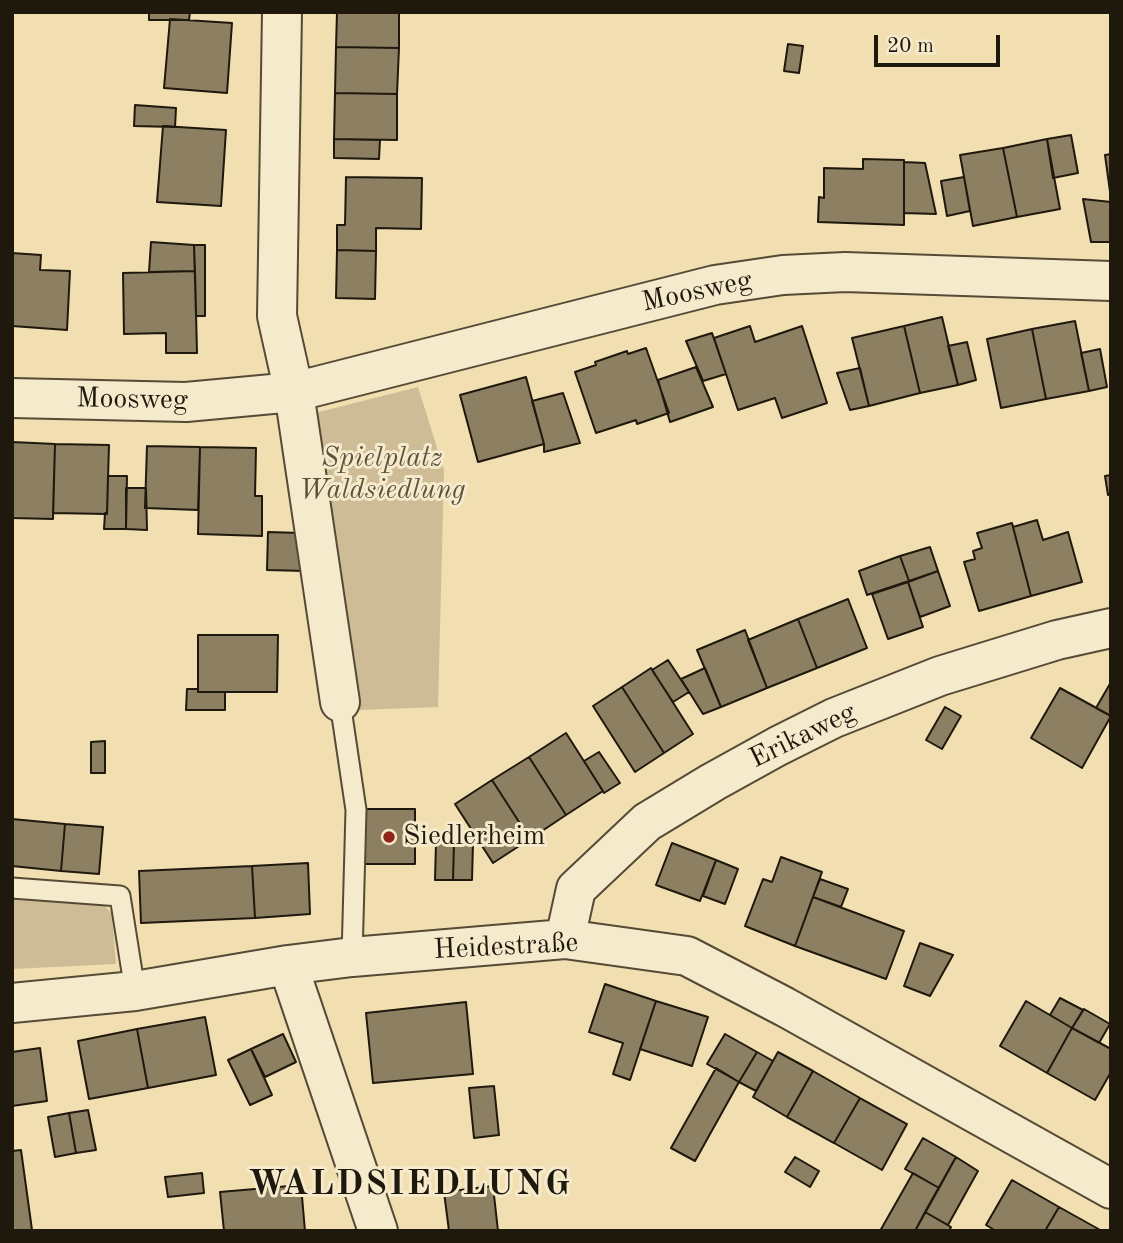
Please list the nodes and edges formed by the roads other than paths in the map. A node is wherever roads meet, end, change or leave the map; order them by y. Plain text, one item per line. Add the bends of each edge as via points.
1 (282, 12) edge
2 (1111, 281) edge
3 (294, 392) junction
4 (12, 398) edge
5 (1111, 628) edge
6 (340, 702) joint
7 (12, 888) edge
8 (565, 939) junction
9 (352, 957) junction
10 (288, 965) junction
11 (135, 991) junction
12 (12, 1003) edge
13 (1111, 1189) edge
14 (378, 1231) edge

1 - 3 street via 277,316
2 - 3 street, Moosweg via 845,272 783,275 715,285
3 - 4 street, Moosweg via 186,402
3 - 6 street
5 - 8 street, Erikaweg via 940,676 834,718 713,782 647,822 576,889
6 - 9 lane via 356,810
7 - 11 lane via 120,896
8 - 9 street, Heidestraße
8 - 13 street, Heidestraße via 687,956
9 - 10 street, Heidestraße
10 - 11 street, Heidestraße
10 - 14 street
11 - 12 street, Heidestraße

